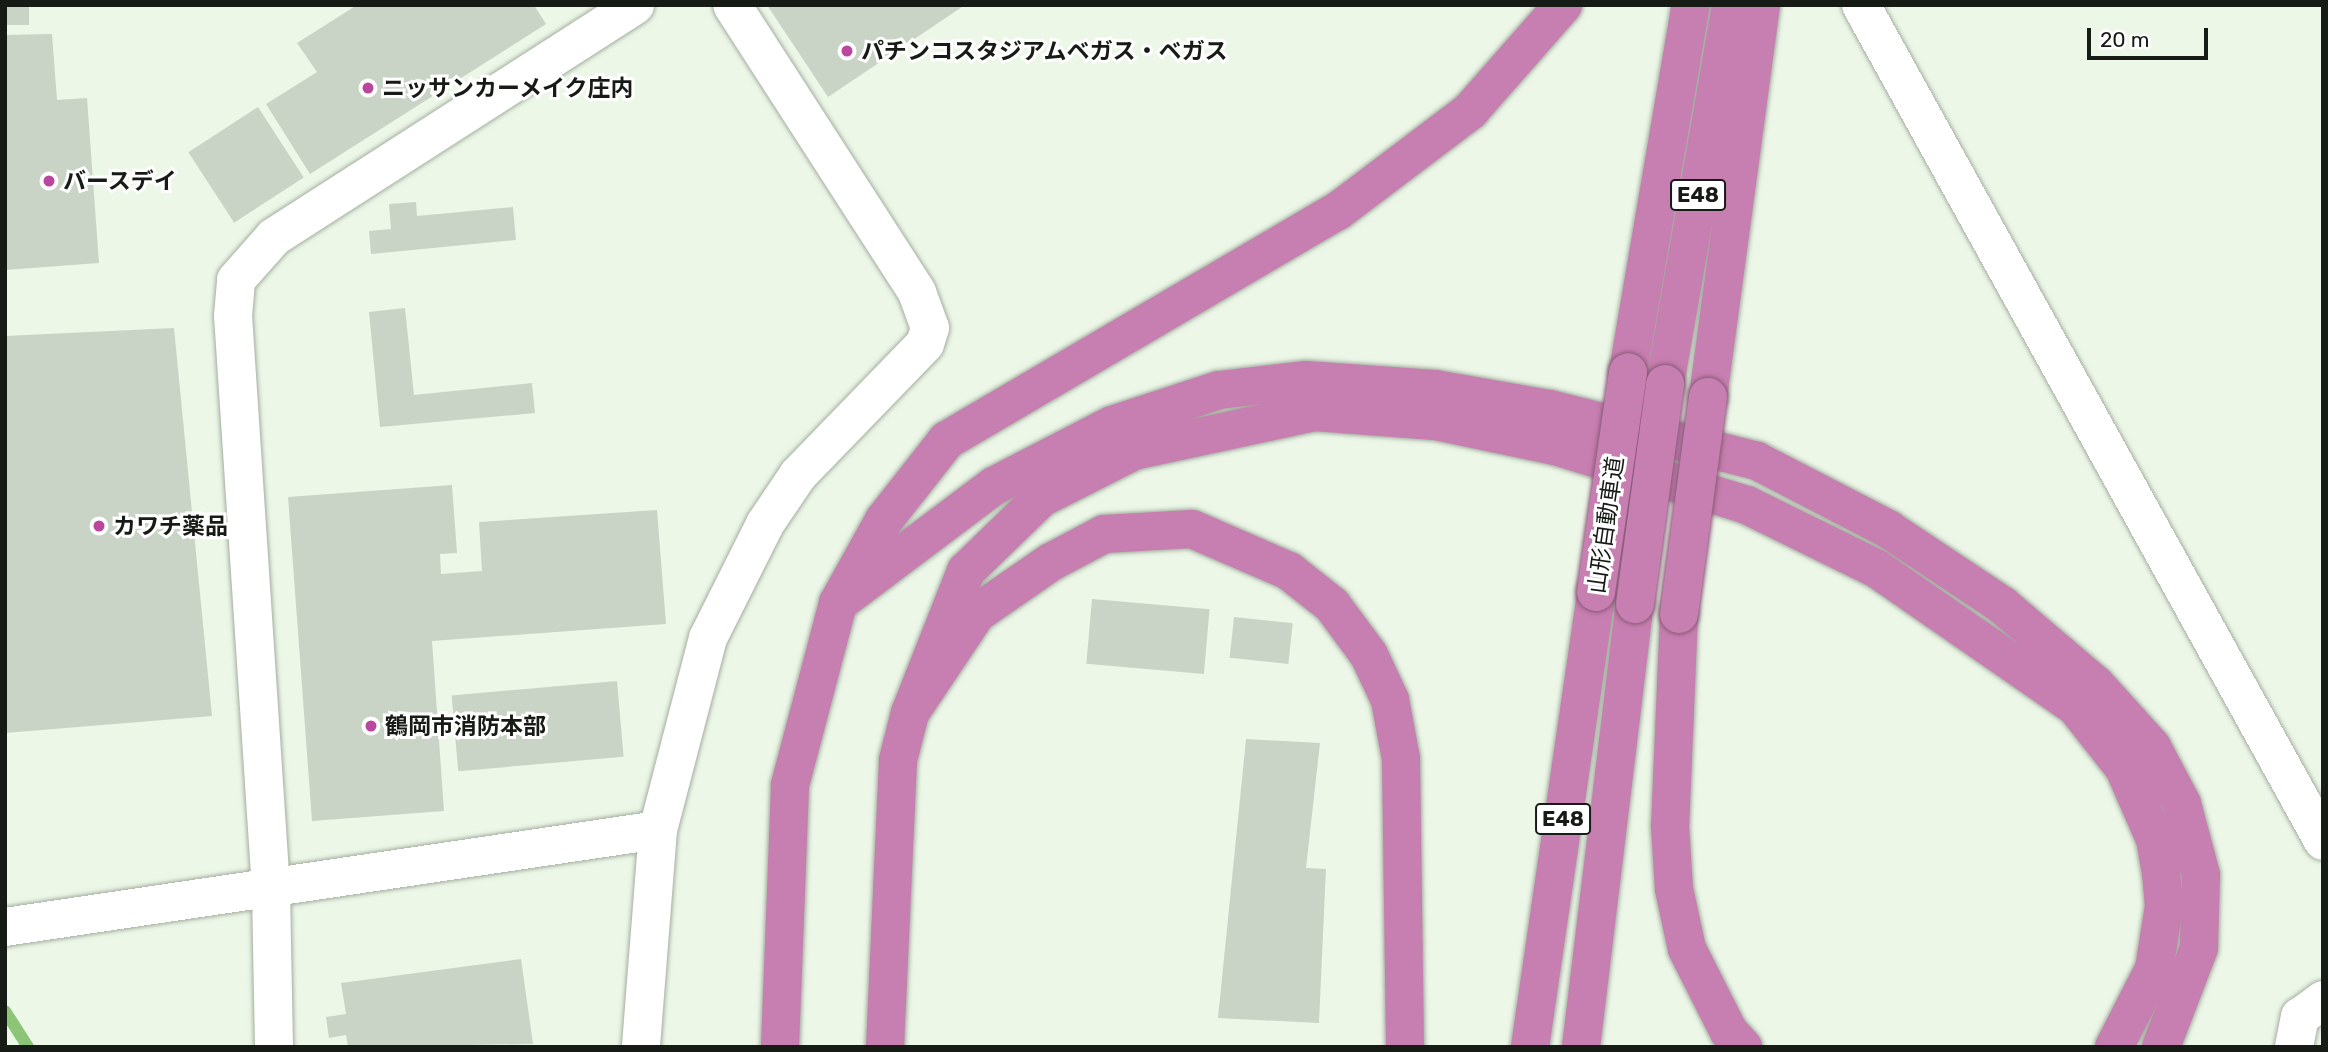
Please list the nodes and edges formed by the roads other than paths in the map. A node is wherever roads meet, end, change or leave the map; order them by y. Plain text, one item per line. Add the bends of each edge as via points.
1 (635, 5) edge
2 (732, 5) edge
3 (1563, 5) edge
4 (1691, 5) edge
5 (1731, 5) edge
6 (1761, 5) edge
7 (1861, 5) edge
8 (838, 603) junction
9 (909, 713) junction
10 (658, 830) junction
11 (2323, 841) edge
12 (271, 889) junction
13 (5, 927) edge
14 (2323, 1000) edge
15 (274, 1047) edge
16 (641, 1047) edge
17 (780, 1047) edge
18 (885, 1047) edge
19 (1405, 1047) edge
20 (1530, 1047) edge
21 (1581, 1047) edge
22 (1743, 1047) edge
23 (2114, 1047) edge
24 (2161, 1047) edge
25 (2294, 1047) edge

1 - 12 street via 274,237 236,280 233,316
2 - 10 street via 917,292 930,328 925,344 798,475 765,524 708,638
3 - 8 highway via 1470,111 1338,211 947,440 884,520
4 - 20 highway, 山形自動車道 / E48, bridge via 1628,372
5 - 21 highway, 山形自動車道 / E48, bridge via 1664,384
6 - 22 highway, bridge via 1679,614 1670,826 1674,889 1687,949 1729,1032
7 - 11 street
8 - 17 highway via 790,785
8 - 24 highway via 994,486 1112,425 1219,390 1306,380 1435,389 1550,409 1757,461 1888,529 2002,605 2096,685 2152,747 2182,804 2201,875 2199,948
9 - 18 highway via 898,760
9 - 19 highway via 977,613 1104,534 1192,529 1289,571 1332,605 1369,655 1390,700 1401,759
9 - 23 highway via 966,571 1041,498 1134,451 1314,412 1435,422 1555,446 1747,505 1877,569 2076,707 2124,768 2155,839 2161,872 2164,906 2154,969
10 - 12 street
10 - 16 street
12 - 13 street
12 - 15 street
14 - 25 street via 2300,1017

